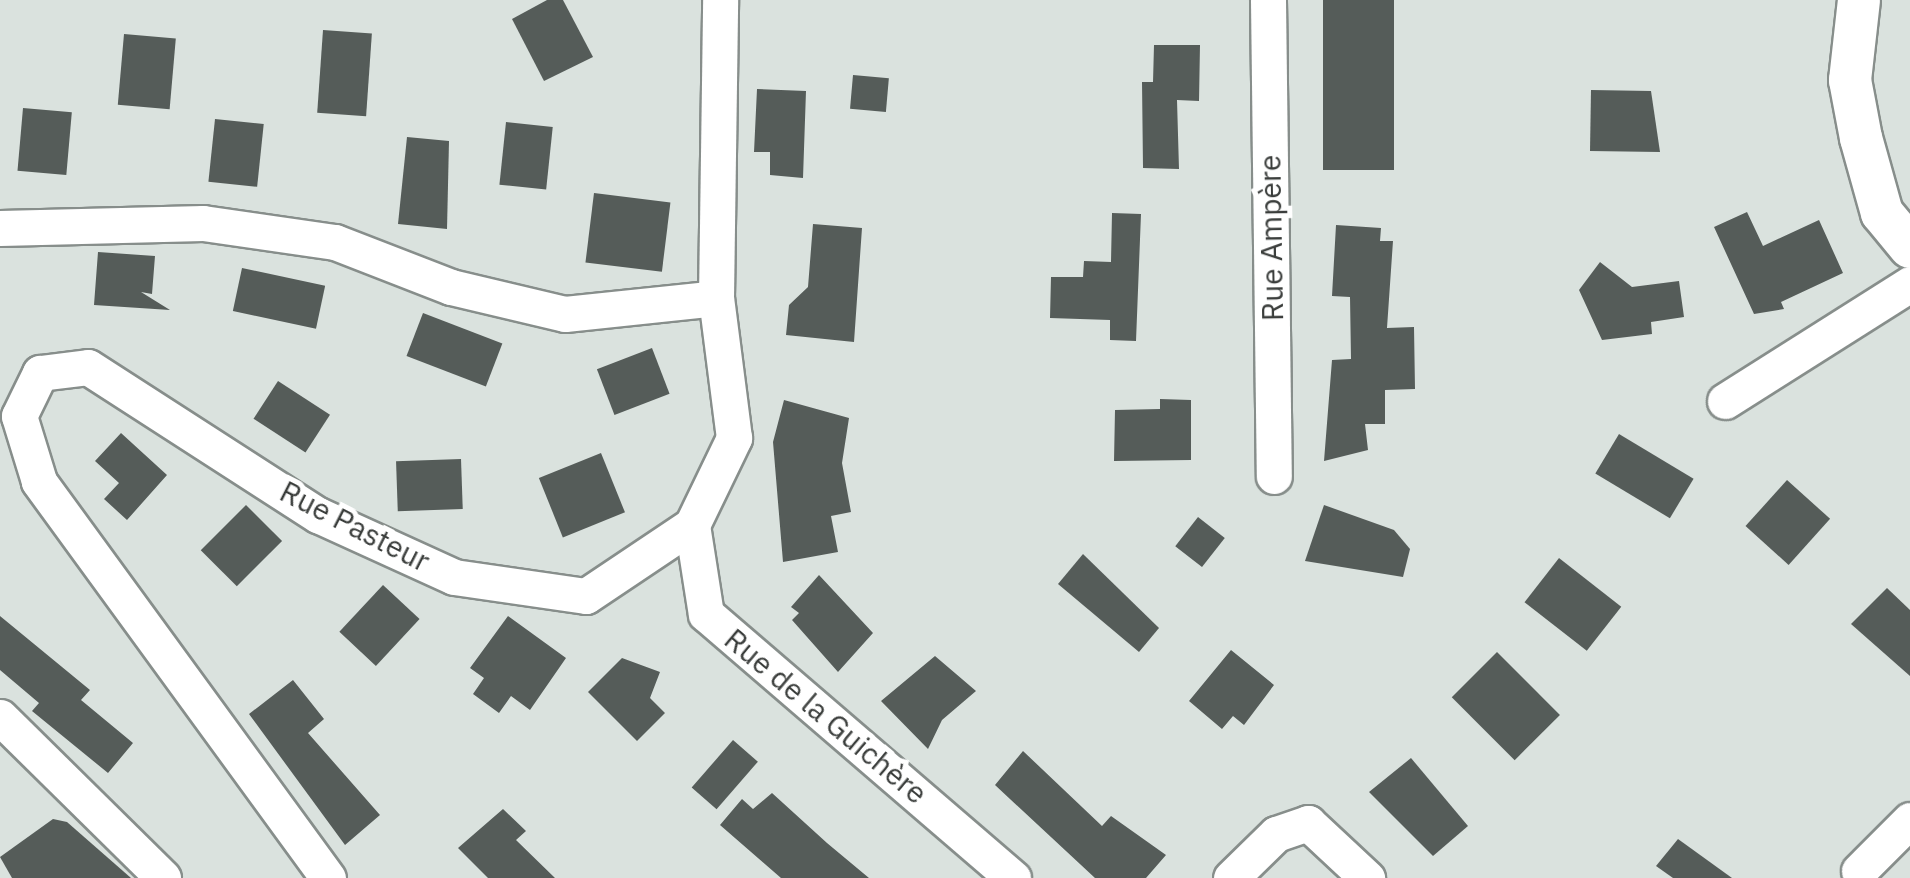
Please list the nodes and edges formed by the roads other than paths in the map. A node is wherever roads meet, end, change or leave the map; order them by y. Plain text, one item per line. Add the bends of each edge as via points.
1 (720, 0) edge
2 (1268, 0) edge
3 (1859, 0) edge
4 (0, 228) edge
5 (1910, 247) edge
6 (1910, 284) edge
7 (716, 298) junction
8 (1725, 401) dead end
9 (1274, 476) dead end
10 (692, 525) junction
11 (0, 718) edge
12 (1910, 820) edge
13 (1859, 871) dead end
14 (163, 878) edge
15 (328, 878) edge
16 (1013, 878) edge
17 (1231, 878) edge
18 (1368, 878) edge

1 - 7 street
2 - 9 street, Rue Ampère
3 - 5 street via 1850,80 1861,138 1882,212
4 - 7 street via 204,223 335,242 450,287 565,314
6 - 8 street
7 - 10 street via 734,438
10 - 15 street, Rue Pasteur via 586,596 454,577 318,515 88,366 40,373 19,416 40,481
10 - 16 street, Rue de la Guichère via 706,614
11 - 14 street
12 - 13 street
17 - 18 street via 1276,834 1308,823

